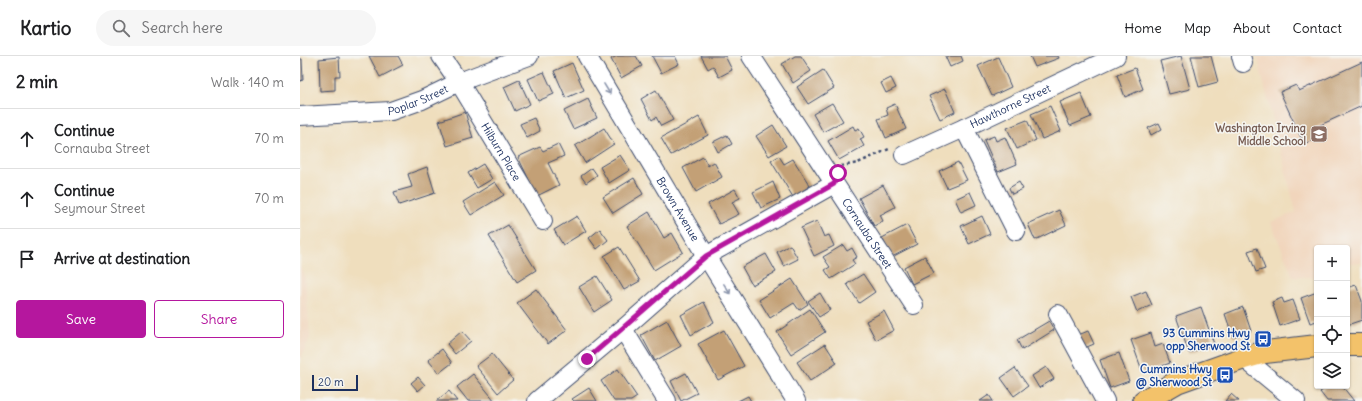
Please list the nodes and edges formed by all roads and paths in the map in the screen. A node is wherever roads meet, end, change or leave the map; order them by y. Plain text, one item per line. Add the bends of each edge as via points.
1 (441, 56) edge
2 (529, 56) edge
3 (587, 56) edge
4 (751, 56) edge
5 (1116, 56) edge
6 (1088, 62) edge
7 (458, 82) junction
8 (300, 116) edge
9 (964, 128) junction
10 (899, 151) joint
11 (834, 184) junction
12 (543, 221) dead end
13 (1016, 231) dead end
14 (706, 256) junction
15 (914, 305) dead end
16 (1058, 314) dead end
17 (623, 329) junction
18 (1350, 345) edge
19 (1362, 345) edge
20 (1314, 346) edge
21 (1244, 358) junction
22 (537, 401) edge
23 (667, 401) edge
24 (796, 401) edge
25 (1105, 401) edge
26 (1144, 401) edge
27 (1296, 401) edge

1 - 7 street, Hilburn Place
2 - 7 street, Poplar Street
3 -> 14 street, Brown Avenue
4 - 11 street, Cornauba Street
5 - 6 street, Hawthorne Street
6 - 9 street, Hawthorne Street
7 - 8 street, Poplar Street via 422,100 391,110
7 - 12 street, Hilburn Place
9 - 10 street, Hawthorne Street
9 - 13 street
10 - 11 path via 839,167
11 - 14 street
11 - 15 street, Cornauba Street
14 - 17 street
14 -> 24 street, Brown Avenue
16 - 25 street
17 - 22 street
17 - 23 street
18 - 19 main road
20 - 21 main road via 1265,352
21 - 26 main road via 1178,382
21 - 27 street

